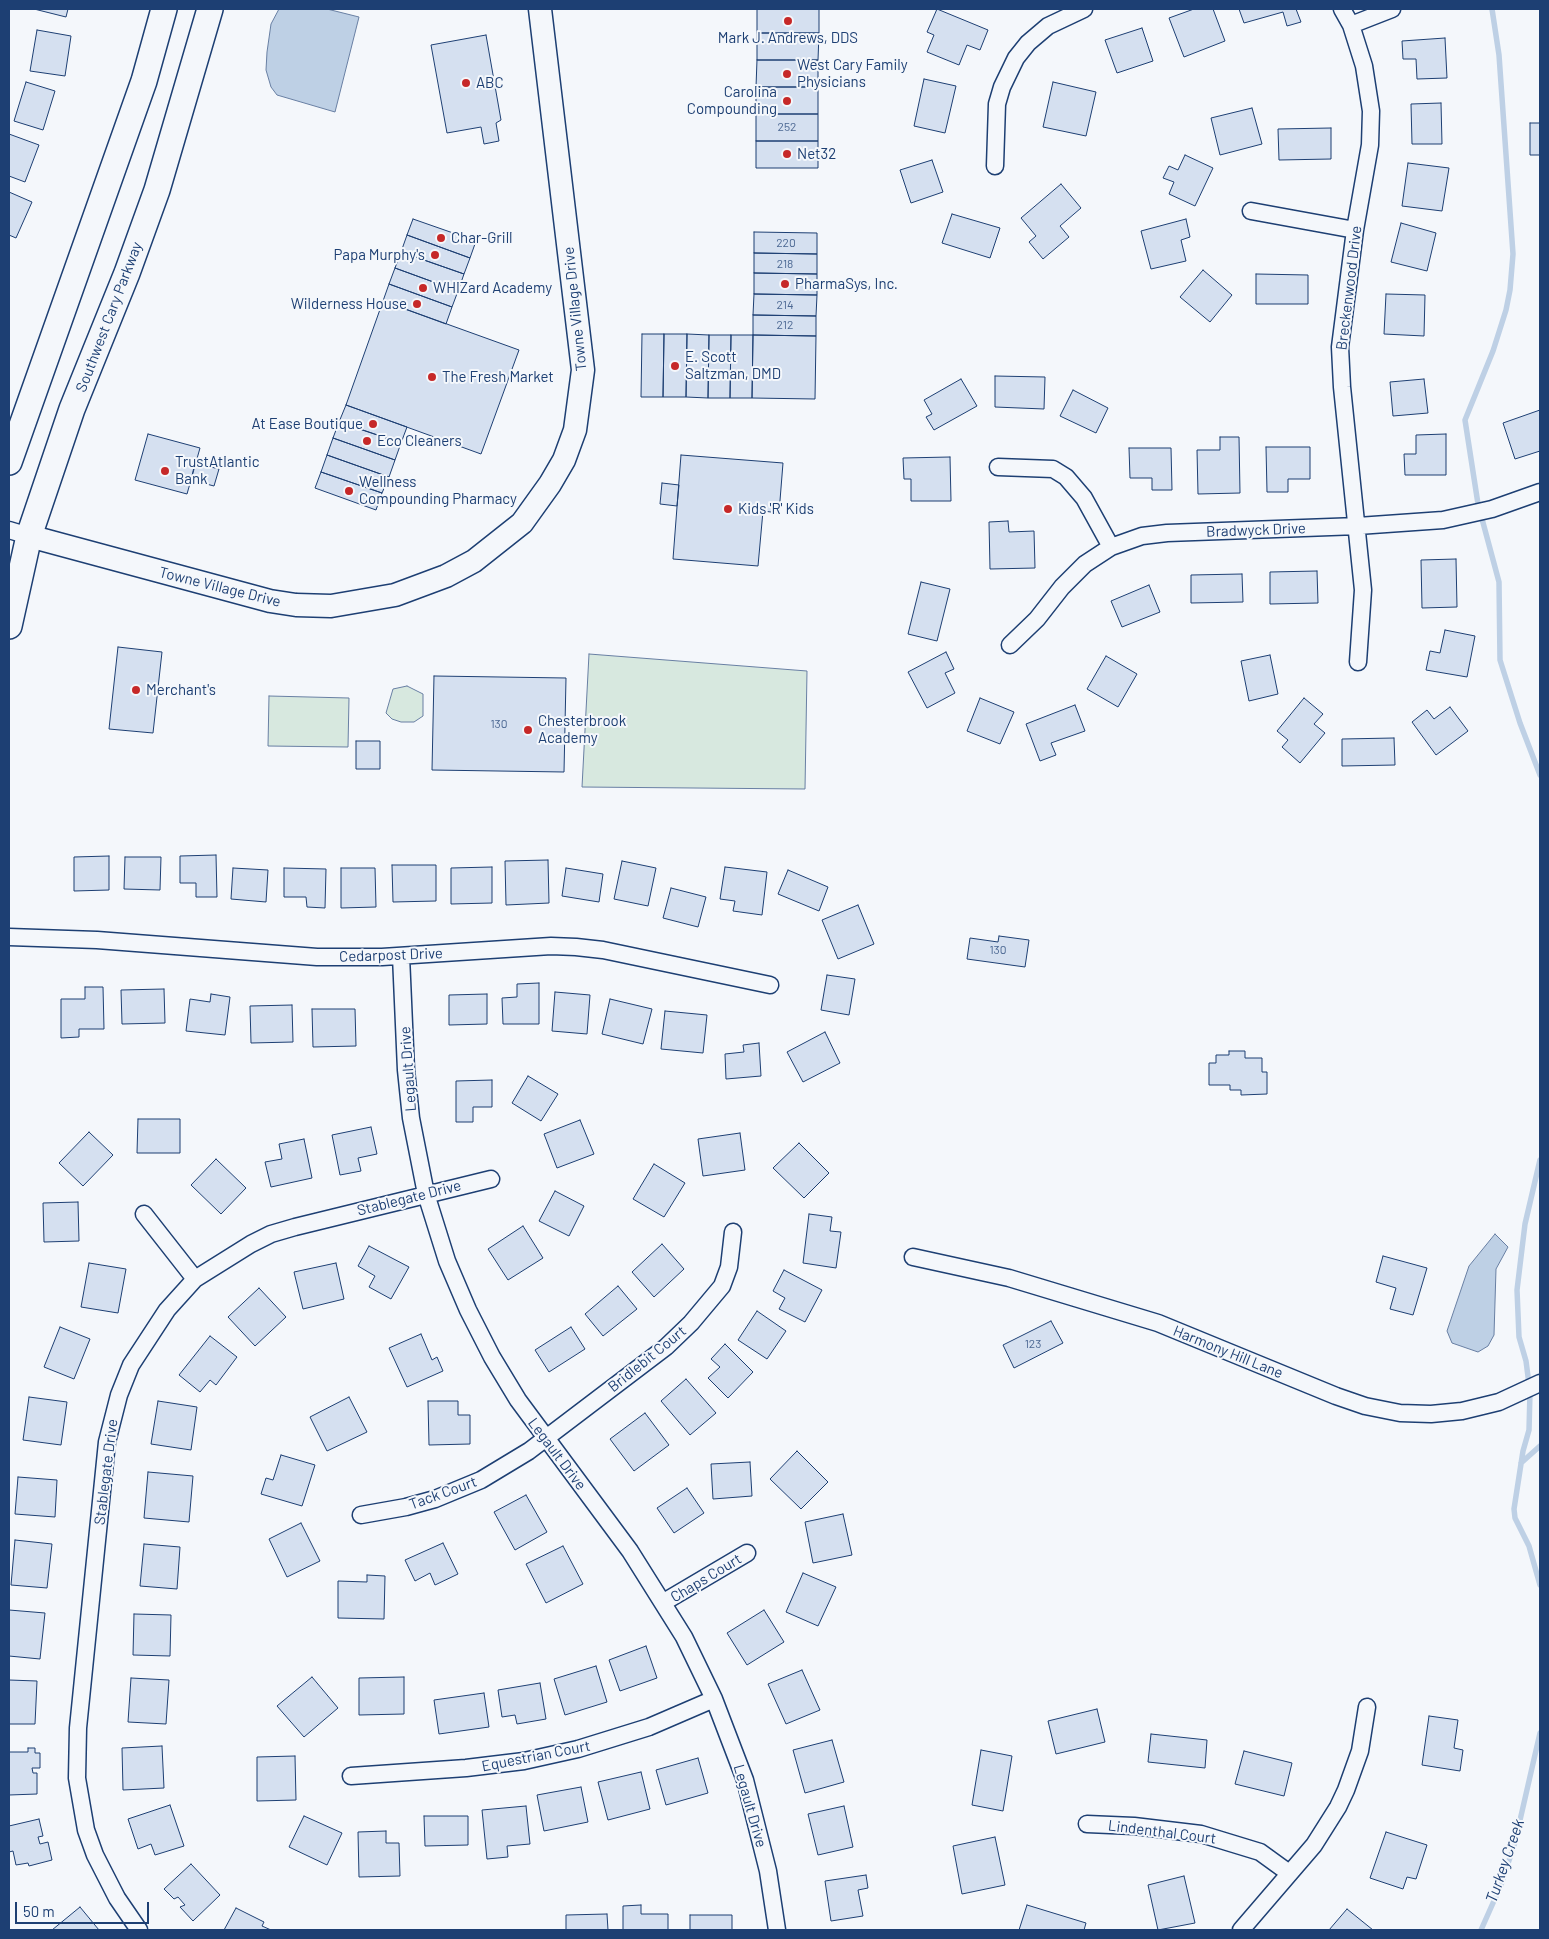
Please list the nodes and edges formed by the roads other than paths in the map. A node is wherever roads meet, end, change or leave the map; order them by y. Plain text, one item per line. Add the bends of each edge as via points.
1 (164, 9) edge
2 (210, 9) edge
3 (540, 9) edge
4 (1084, 9) edge
5 (1342, 9) edge
6 (1392, 9) edge
7 (1351, 25) junction
8 (995, 166) dead end
9 (1251, 211) dead end
10 (1355, 230) junction
11 (9, 462) edge
12 (998, 466) dead end
13 (1540, 492) edge
14 (1358, 526) junction
15 (19, 533) edge
16 (1111, 547) junction
17 (9, 626) edge
18 (1010, 645) dead end
19 (1358, 662) dead end
20 (9, 937) edge
21 (401, 956) junction
22 (770, 985) dead end
23 (491, 1178) dead end
24 (426, 1194) junction
25 (144, 1214) dead end
26 (733, 1232) dead end
27 (913, 1258) dead end
28 (195, 1279) junction
29 (1540, 1383) edge
30 (545, 1439) junction
31 (361, 1515) dead end
32 (747, 1553) dead end
33 (664, 1602) junction
34 (714, 1700) junction
35 (1367, 1707) dead end
36 (351, 1776) dead end
37 (1087, 1824) dead end
38 (1289, 1872) junction
39 (139, 1930) edge
40 (777, 1930) edge
41 (1241, 1930) edge

1 - 11 main road via 144,81
2 - 15 main road, Southwest Cary Parkway via 156,190 127,273
3 - 15 street, Towne Village Drive via 583,370 575,430 564,460 522,523 474,560 446,576 394,595 331,606 270,601
4 - 8 street via 1048,26 1016,58 997,104
5 - 7 street, Breckenwood Drive
6 - 7 street
7 - 10 street, Breckenwood Drive via 1364,66 1371,111 1370,145
9 - 10 street
10 - 14 street, Breckenwood Drive via 1340,347
12 - 16 street via 1053,469 1066,477 1084,498
13 - 14 street, Bradwyck Drive via 1469,516
14 - 16 street, Bradwyck Drive via 1167,533 1142,536
14 - 19 street, Breckenwood Drive via 1363,590
15 - 17 main road, Southwest Cary Parkway
16 - 18 street, Bradwyck Drive via 1079,570
20 - 21 street, Cedarpost Drive via 317,956
21 - 22 street, Cedarpost Drive via 576,947
21 - 24 street, Legault Drive via 408,1089
23 - 24 street, Stablegate Drive
24 - 28 street, Stablegate Drive via 271,1234
24 - 30 street, Legault Drive via 437,1232 468,1310 492,1357
25 - 28 street
26 - 30 street, Bridlebit Court via 729,1267 722,1286 691,1323 666,1347
27 - 29 street, Harmony Hill Lane via 1009,1278 1158,1323 1336,1396 1383,1410 1432,1414 1462,1411 1499,1402
28 - 39 street, Stablegate Drive via 167,1310 140,1350 128,1372 112,1419 78,1728 77,1778 86,1830 105,1876
30 - 31 street, Tack Court via 458,1491 406,1507
30 - 33 street, Legault Drive via 630,1551
32 - 33 street, Chaps Court
33 - 34 street, Legault Drive
34 - 36 street, Equestrian Court via 649,1727 578,1750 466,1768
34 - 40 street, Legault Drive via 745,1780
35 - 38 street via 1360,1751 1346,1790 1318,1840
37 - 38 street, Lindenthal Court via 1201,1834 1260,1852
38 - 41 street

